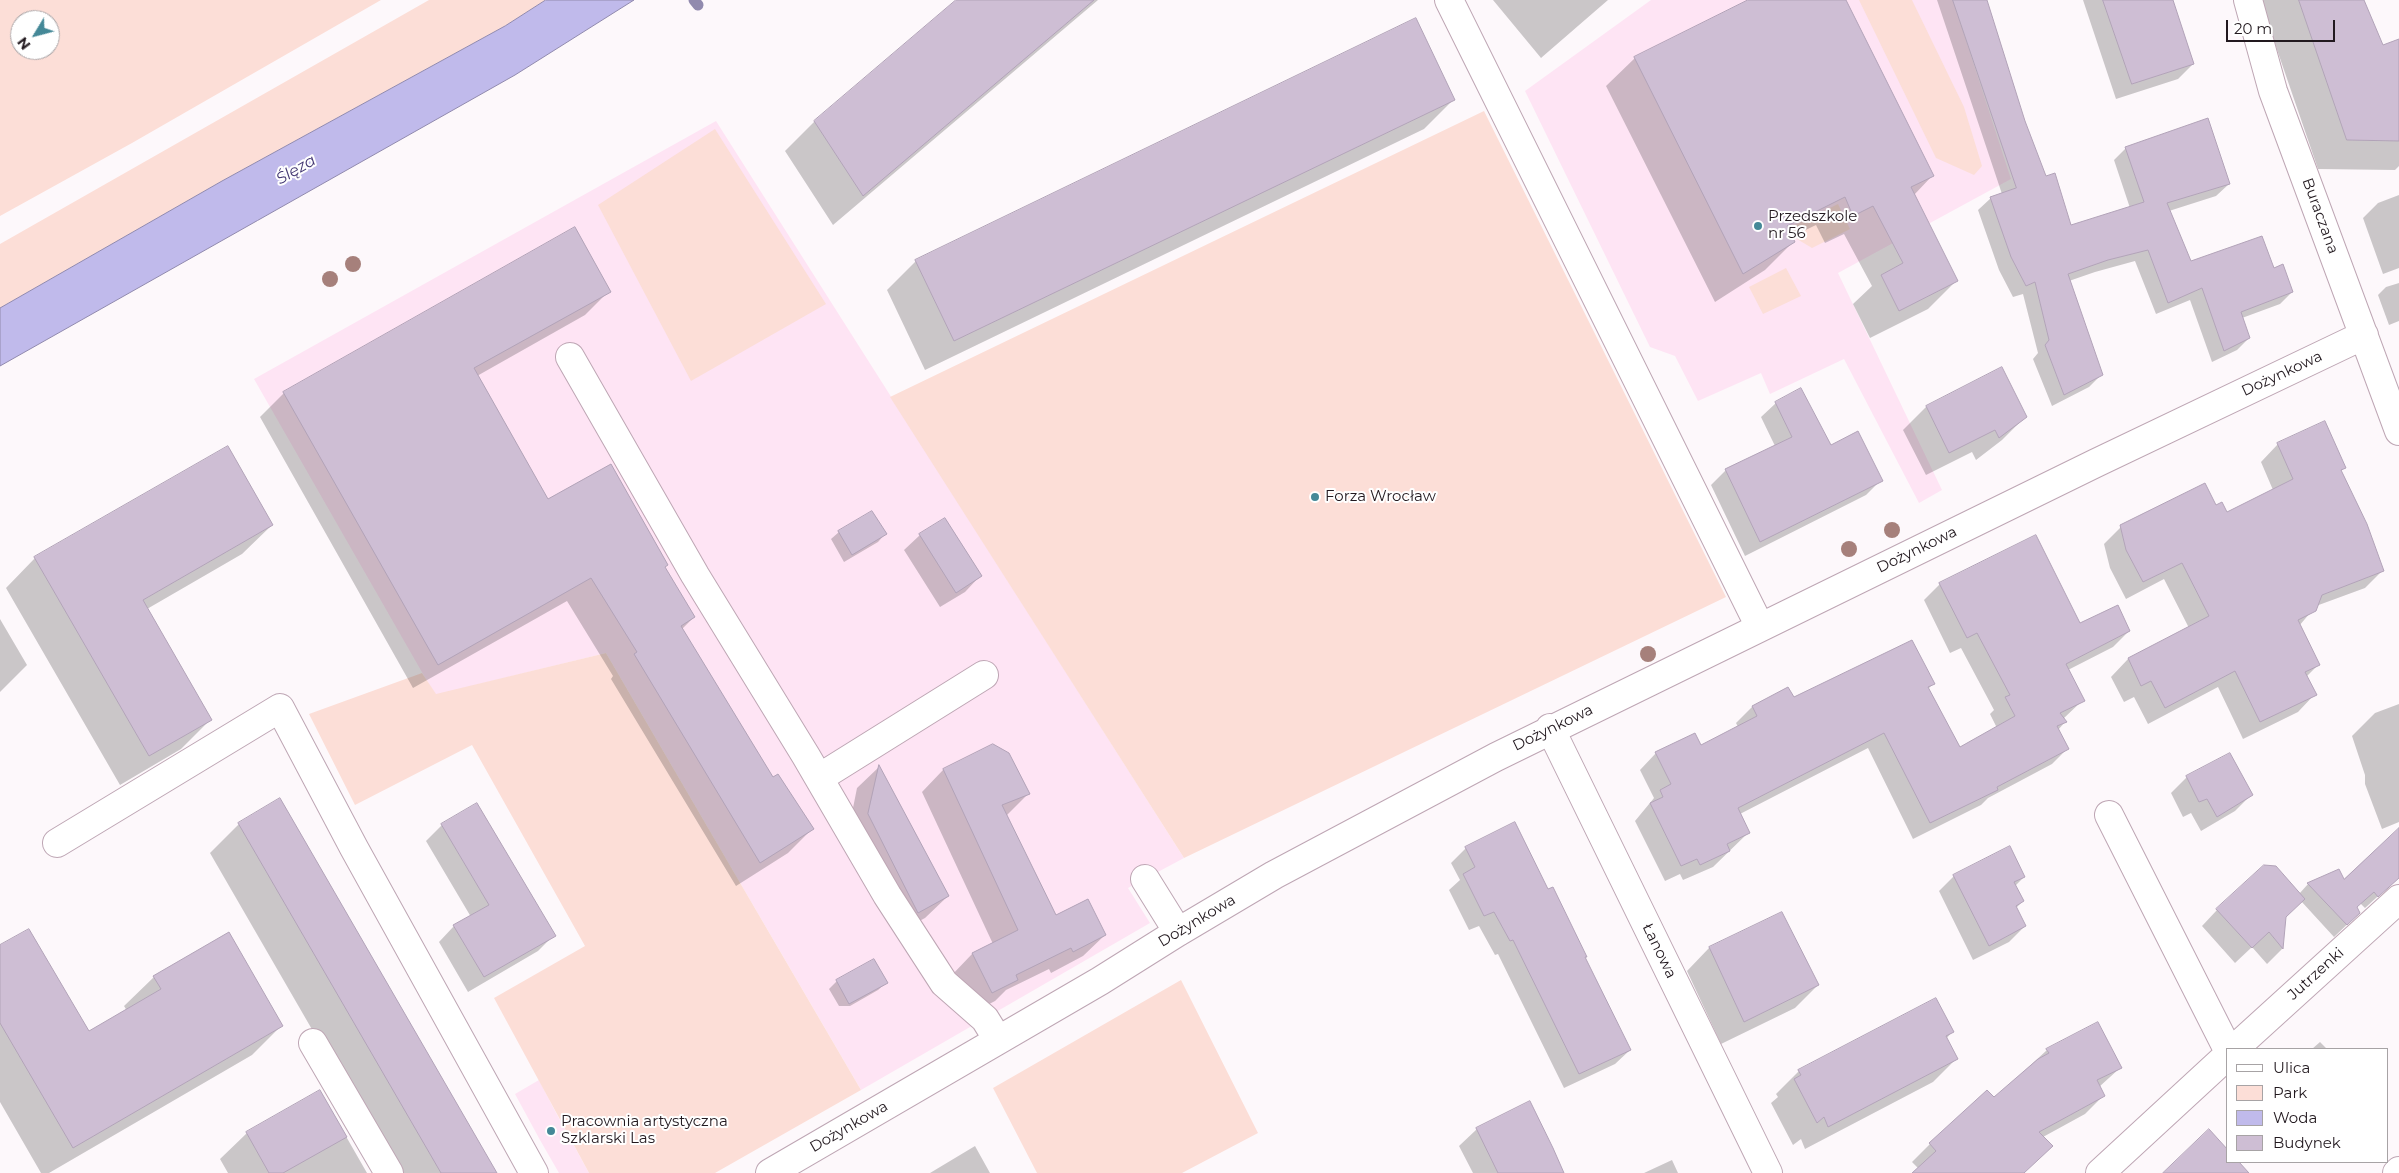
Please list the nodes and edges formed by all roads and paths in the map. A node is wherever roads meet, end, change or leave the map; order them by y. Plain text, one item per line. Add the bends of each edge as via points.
1 (1449, 0) edge
2 (2248, 0) edge
3 (2364, 335) junction
4 (570, 357) dead end
5 (2399, 431) edge
6 (1760, 628) junction
7 (984, 675) dead end
8 (1550, 728) junction
9 (819, 778) junction
10 (2109, 815) dead end
11 (57, 843) dead end
12 (1145, 879) dead end
13 (2399, 899) edge
14 (1178, 932) junction
15 (998, 1040) junction
16 (313, 1043) dead end
17 (2227, 1048) edge
18 (2235, 1048) edge
19 (2226, 1057) edge
20 (389, 1173) edge
21 (534, 1173) edge
22 (770, 1173) edge
23 (1768, 1173) edge
24 (2100, 1173) edge

1 - 6 street
2 - 3 street, Buraczana via 2273,91
3 - 5 street, Buraczana
3 - 6 street, Dożynkowa
4 - 9 street via 695,576
6 - 8 street, Dożynkowa
7 - 9 street
8 - 14 street, Dożynkowa via 1296,862
8 - 23 street, Łanowa
9 - 15 street via 887,895 944,983 984,1019
10 - 17 street
11 - 21 street via 280,708
12 - 14 street
13 - 18 street, Jutrzenki
14 - 15 street, Dożynkowa
15 - 22 street, Dożynkowa
16 - 20 street
19 - 24 street

